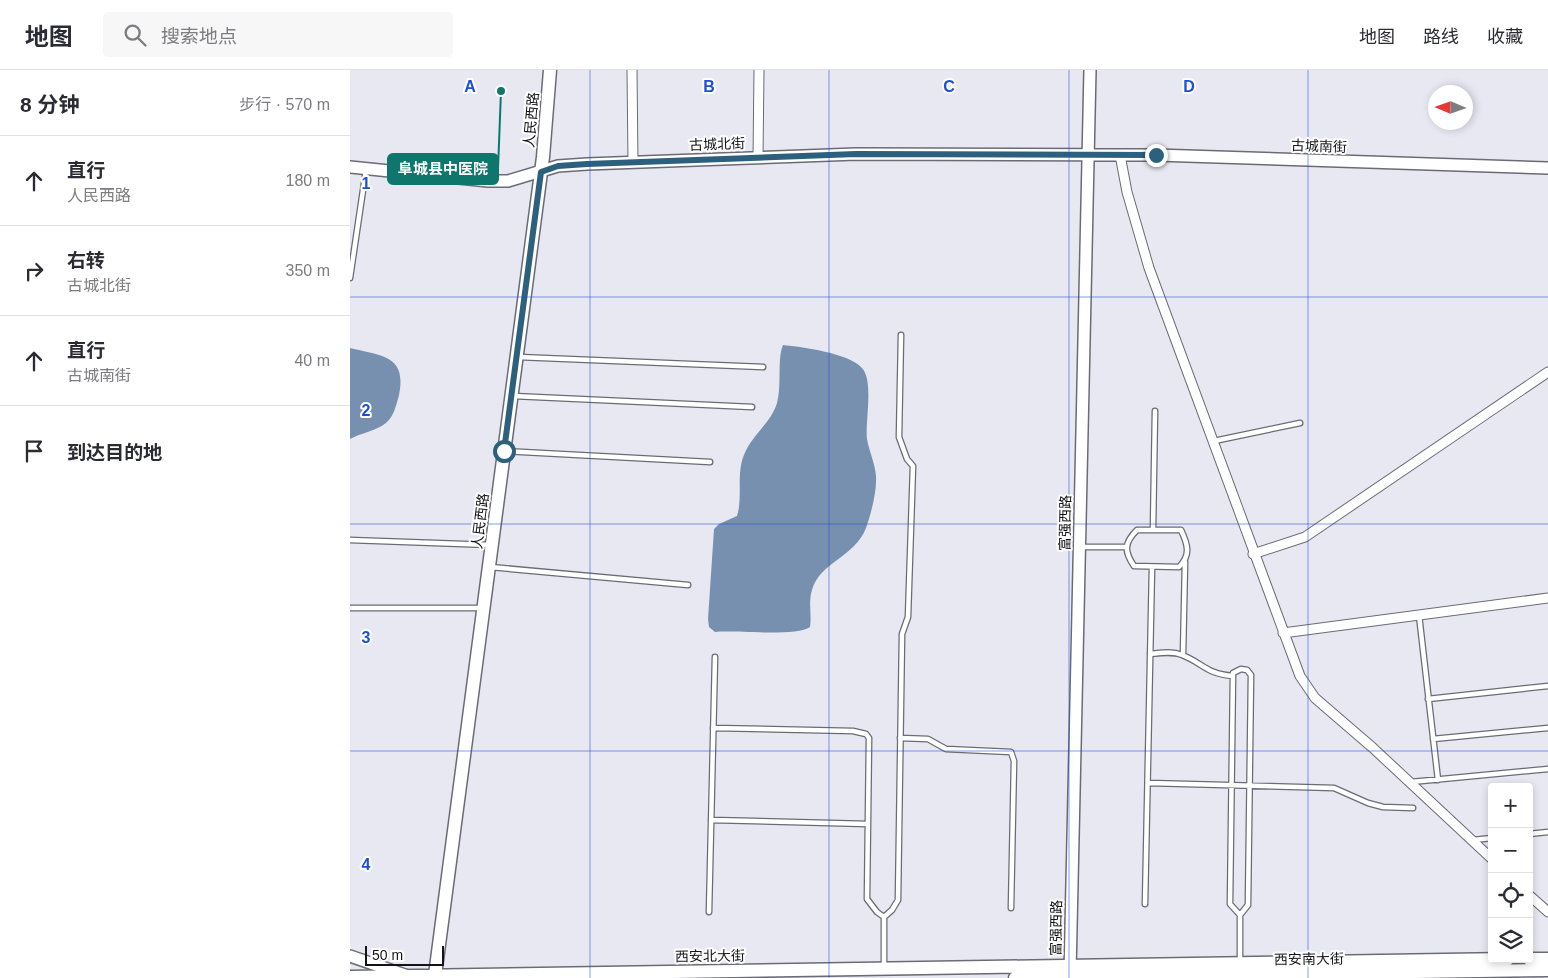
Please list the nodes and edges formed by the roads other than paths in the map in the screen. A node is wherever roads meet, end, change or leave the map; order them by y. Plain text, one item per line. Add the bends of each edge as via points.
1 (550, 70) edge
2 (632, 70) edge
3 (759, 70) edge
4 (1090, 70) edge
5 (1120, 155) junction
6 (1088, 156) junction
7 (758, 158) junction
8 (633, 162) junction
9 (350, 167) edge
10 (1548, 168) edge
11 (366, 169) junction
12 (541, 172) junction
13 (350, 278) edge
14 (901, 335) dead end
15 (516, 357) junction
16 (763, 367) dead end
17 (1548, 372) edge
18 (511, 396) junction
19 (752, 407) dead end
20 (1155, 411) dead end
21 (1300, 423) dead end
22 (1212, 442) junction
23 (504, 451) junction
24 (710, 462) dead end
25 (1153, 530) junction
26 (350, 540) edge
27 (492, 544) junction
28 (1127, 546) junction
29 (1079, 547) junction
30 (1253, 554) junction
31 (1185, 561) junction
32 (1152, 566) junction
33 (489, 567) junction
34 (688, 585) dead end
35 (1548, 598) edge
36 (351, 608) dead end
37 (483, 608) junction
38 (1419, 615) junction
39 (1283, 633) junction
40 (1150, 654) junction
41 (1183, 655) junction
42 (715, 657) dead end
43 (1233, 676) junction
44 (1548, 686) edge
45 (1428, 699) junction
46 (713, 728) junction
47 (1548, 728) edge
48 (900, 738) junction
49 (1433, 739) junction
50 (1548, 769) edge
51 (1438, 780) junction
52 (1148, 783) junction
53 (1410, 783) junction
54 (1232, 785) junction
55 (1249, 786) junction
56 (1413, 808) dead end
57 (711, 820) junction
58 (868, 824) junction
59 (1548, 832) edge
60 (1533, 834) edge
61 (1488, 838) edge
62 (1472, 840) junction
63 (1488, 855) edge
64 (1533, 899) edge
65 (1145, 904) dead end
66 (1011, 908) dead end
67 (709, 912) dead end
68 (1548, 912) edge
69 (1240, 916) junction
70 (884, 917) junction
71 (350, 956) edge
72 (1488, 959) edge
73 (1533, 959) edge
74 (1548, 959) edge
75 (1240, 963) junction
76 (884, 968) junction
77 (1548, 970) edge
78 (1074, 974) edge
79 (1490, 975) edge
80 (350, 976) edge
81 (405, 976) junction
82 (435, 977) edge
83 (1015, 978) edge

1 - 12 main road, 人民西路
2 - 8 street
3 - 7 street
4 - 6 street, 富强西路
5 - 6 street, 古城南街
5 - 10 street, 古城南街
5 - 22 street via 1149,268
6 - 7 street, 古城北街 via 856,154
6 - 29 street, 富强西路
7 - 8 street, 古城北街
8 - 12 street, 古城北街 via 558,166
9 - 11 street, 古城北街
11 - 12 street, 古城北街 via 488,181 508,181
11 - 13 lane
12 - 15 main road, 人民西路
14 - 48 lane via 899,437 913,466 908,617 902,634
15 - 16 lane
15 - 18 main road, 人民西路
17 - 30 street via 1312,533
18 - 19 lane
18 - 23 main road, 人民西路
20 - 25 lane
21 - 22 lane
22 - 30 street
23 - 24 lane
23 - 27 main road, 人民西路
25 - 28 lane via 1136,530 1128,538
25 - 31 lane via 1181,530 1188,548
26 - 27 lane
27 - 33 main road, 人民西路
28 - 29 lane
28 - 32 lane via 1128,557 1134,566
29 - 78 street, 富强西路
30 - 39 street
31 - 32 lane via 1179,567
31 - 41 lane
32 - 40 lane
33 - 34 lane
33 - 37 main road, 人民西路
35 - 38 street
36 - 37 lane
37 - 82 main road, 人民西路
38 - 39 street
38 - 45 lane
39 - 53 street via 1306,688
40 - 41 lane via 1167,652
40 - 52 lane
41 - 43 lane via 1220,675
42 - 46 lane
43 - 54 lane
43 - 55 lane via 1241,669 1251,674
44 - 45 lane
45 - 49 lane
46 - 57 lane
46 - 58 lane via 866,734 869,738
47 - 49 lane
48 - 66 lane via 928,739 946,749 1011,752 1014,761
48 - 70 lane via 898,900
49 - 51 lane
50 - 51 lane
51 - 53 lane
52 - 54 lane
52 - 65 lane
53 - 62 street
54 - 55 lane
54 - 69 lane via 1230,904
55 - 56 lane via 1334,788 1383,807
55 - 69 lane via 1248,905
57 - 58 lane
57 - 67 lane
58 - 70 lane via 867,899
59 - 60 lane
61 - 62 lane
62 - 63 street
64 - 68 street
69 - 75 lane
70 - 76 lane
71 - 81 street
72 - 75 main road, 西安南大街
73 - 74 main road
75 - 78 main road, 西安南大街
76 - 78 main road, 西安北大街
76 - 82 main road, 西安北大街
77 - 79 main road, 西安南大街
78 - 79 main road, 西安南大街
78 - 83 main road
80 - 81 main road, 西安北大街
81 - 82 main road, 西安北大街

